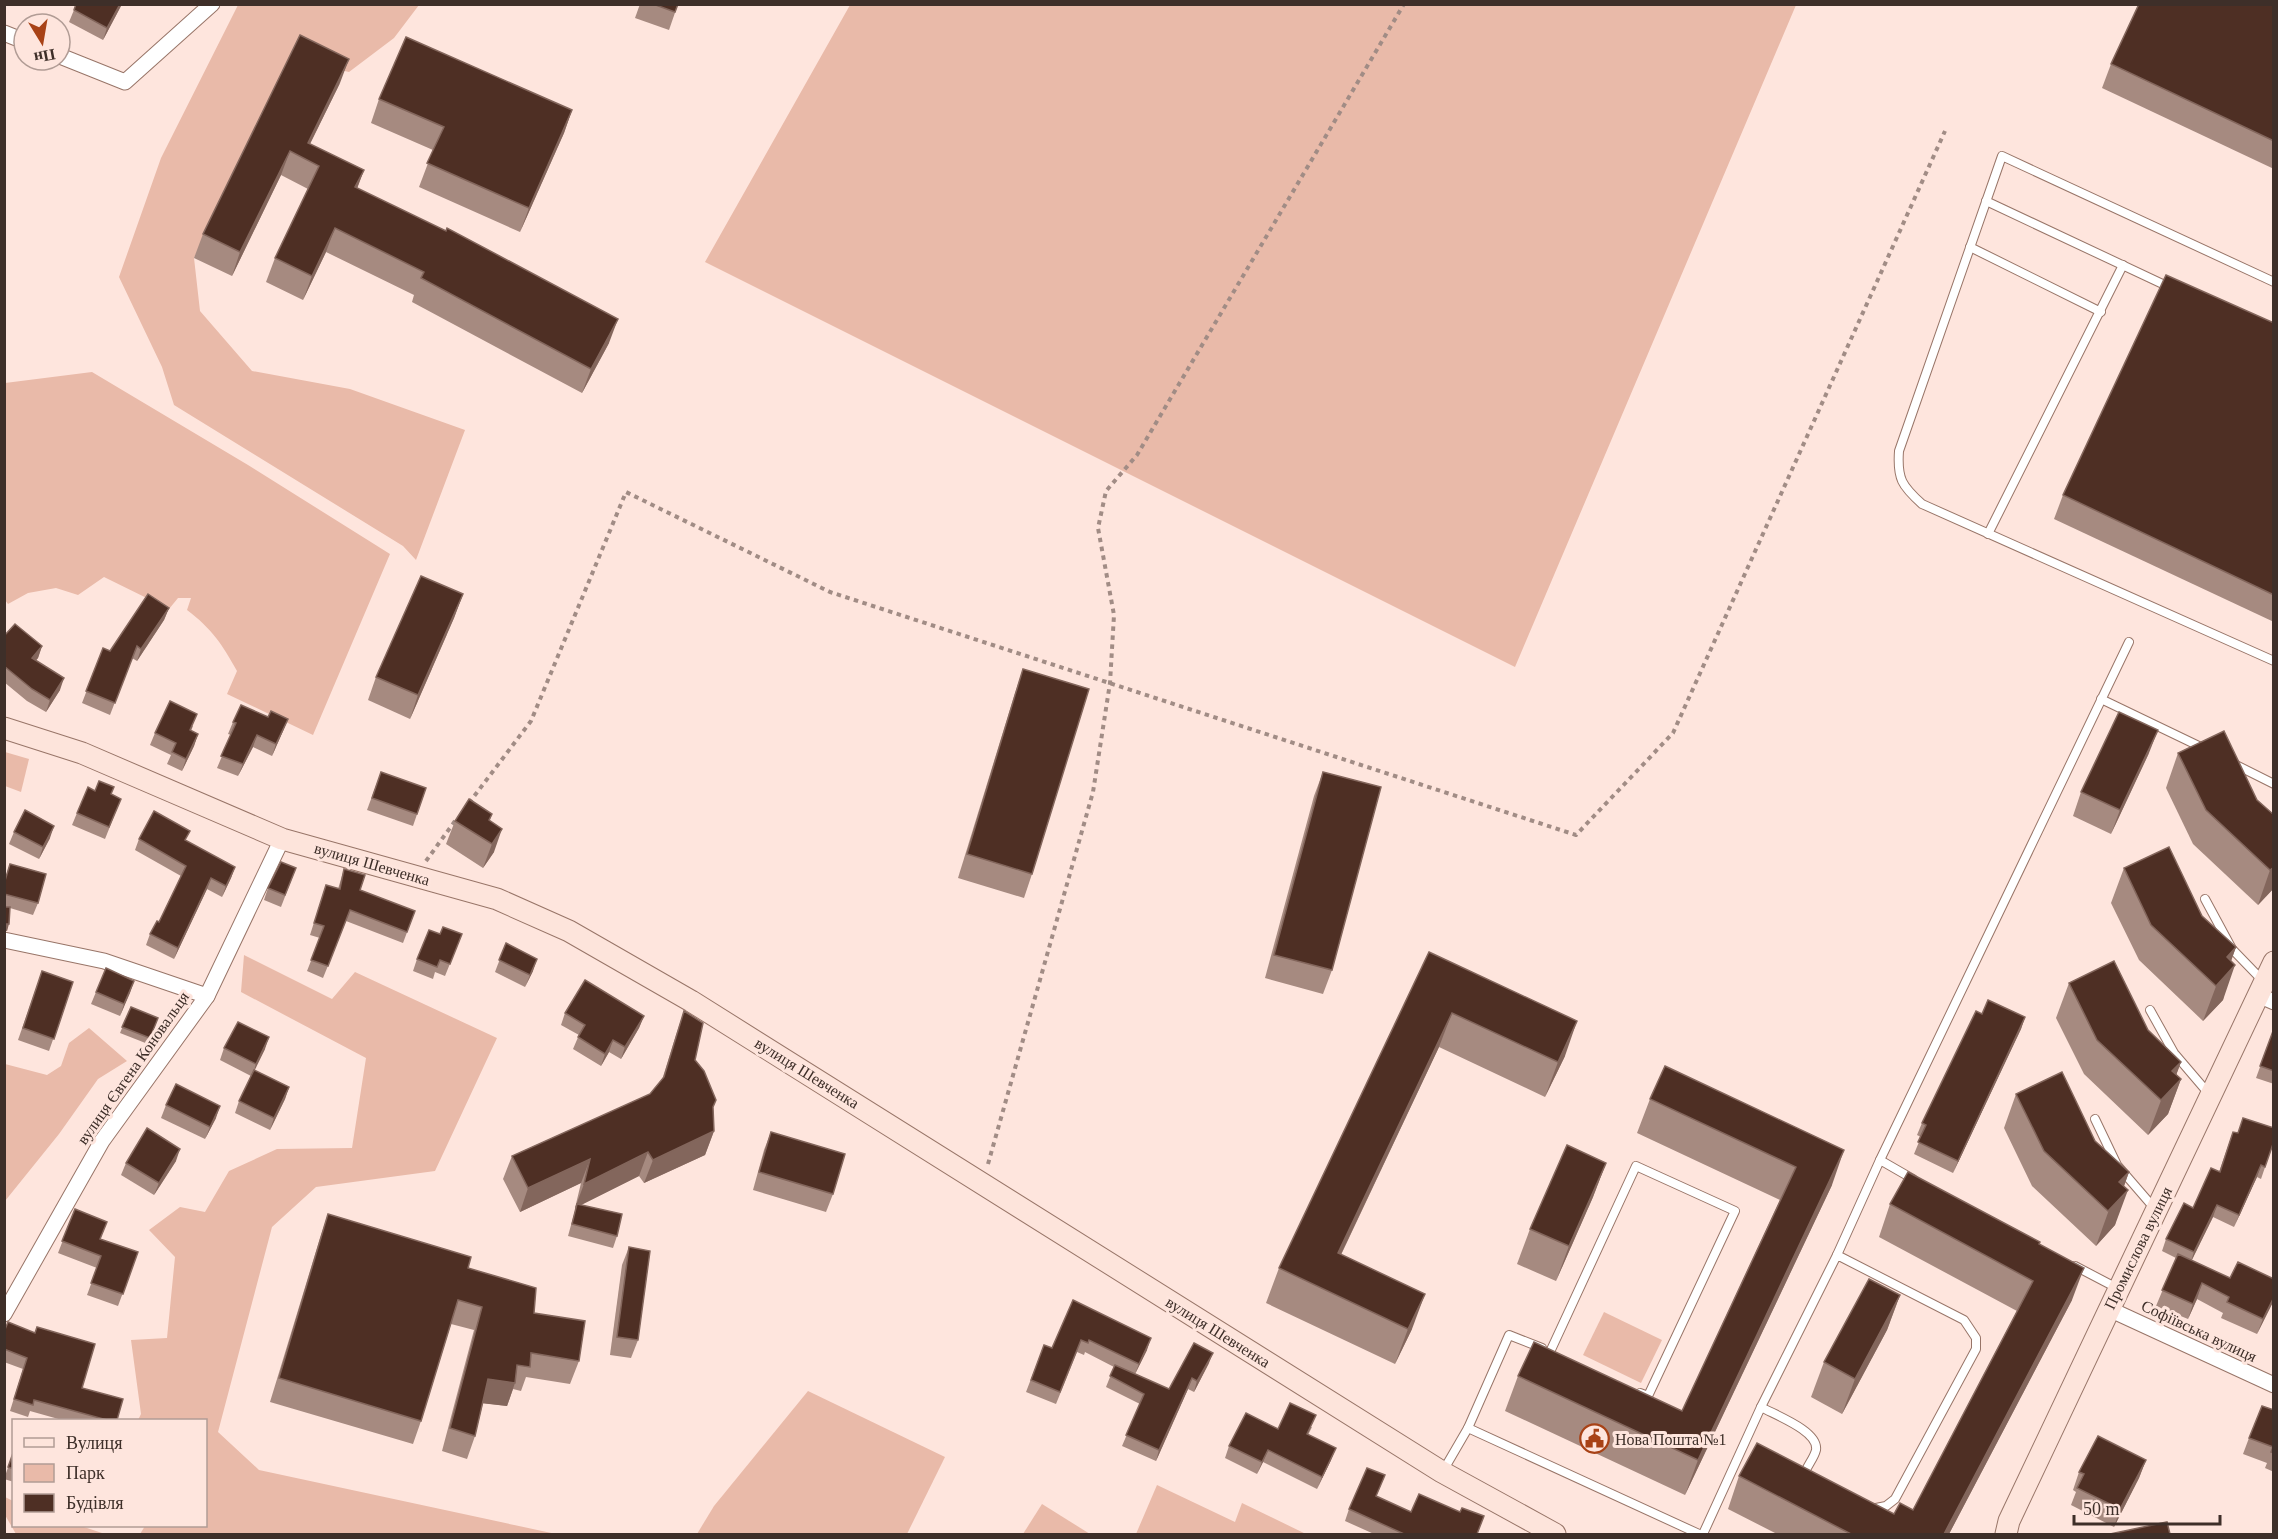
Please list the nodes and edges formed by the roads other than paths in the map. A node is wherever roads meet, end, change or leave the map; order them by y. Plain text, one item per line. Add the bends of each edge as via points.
1 (212, 4) edge
2 (72, 61) edge
3 (1986, 201) junction
4 (1970, 248) junction
5 (2123, 265) junction
6 (2274, 282) edge
7 (2177, 291) edge
8 (2101, 312) junction
9 (1988, 534) junction
10 (2129, 642) dead end
11 (2274, 661) edge
12 (2101, 699) junction
13 (4, 728) edge
14 (2214, 754) edge
15 (2224, 759) edge
16 (2274, 784) edge
17 (282, 839) junction
18 (2205, 899) dead end
19 (4, 940) edge
20 (2274, 962) edge
21 (2265, 993) edge
22 (207, 996) junction
23 (2150, 1010) dead end
24 (2210, 1095) junction
25 (2095, 1119) dead end
26 (1880, 1160) junction
27 (1921, 1183) edge
28 (2156, 1210) junction
29 (1837, 1255) junction
30 (2066, 1261) edge
31 (2118, 1288) junction
32 (2109, 1309) junction
33 (4, 1314) edge
34 (1550, 1352) junction
35 (1561, 1357) edge
36 (2274, 1385) edge
37 (1637, 1391) edge
38 (1761, 1407) junction
39 (1468, 1428) junction
40 (1792, 1470) edge
41 (1442, 1472) junction
42 (1803, 1475) junction
43 (1814, 1481) edge
44 (1866, 1509) edge
45 (1555, 1534) edge
46 (1699, 1534) edge
47 (1703, 1534) edge
48 (2006, 1534) edge

1 - 2 street via 125,82
3 - 4 lane
3 - 5 lane
3 - 6 lane via 2002,156
4 - 8 lane
4 - 9 lane via 1899,451 1897,471 1907,491 1922,504
5 - 7 lane
5 - 8 lane
8 - 9 lane
9 - 11 lane
10 - 12 lane
12 - 14 lane
12 - 26 lane
13 - 17 street, вулиця Шевченка via 82,753
15 - 16 lane
17 - 22 street, вулиця Євгена Коновальця
17 - 41 street, вулиця Шевченка via 497,899 569,931 691,1001
18 - 21 lane via 2232,949
19 - 22 street via 104,962
20 - 21 street, Промислова вулиця
21 - 24 street, Промислова вулиця
22 - 33 street, вулиця Євгена Коновальця via 102,1141
23 - 24 lane via 2174,1053
24 - 28 street, Промислова вулиця
25 - 28 lane via 2117,1165
26 - 27 lane
26 - 29 lane
28 - 31 street, Промислова вулиця
29 - 38 lane
29 - 44 lane via 1964,1320 1976,1338 1976,1349 1894,1499 1886,1506
30 - 31 lane
31 - 32 street, Промислова вулиця
32 - 36 street, Софіївська вулиця
32 - 48 street, Промислова вулиця
34 - 35 lane
34 - 37 lane via 1636,1166 1736,1211 1648,1396
34 - 39 lane via 1509,1335
38 - 42 lane via 1812,1437 1816,1451
38 - 47 lane
39 - 41 lane
39 - 46 lane
40 - 42 lane
41 - 45 street, вулиця Шевченка
42 - 43 lane

